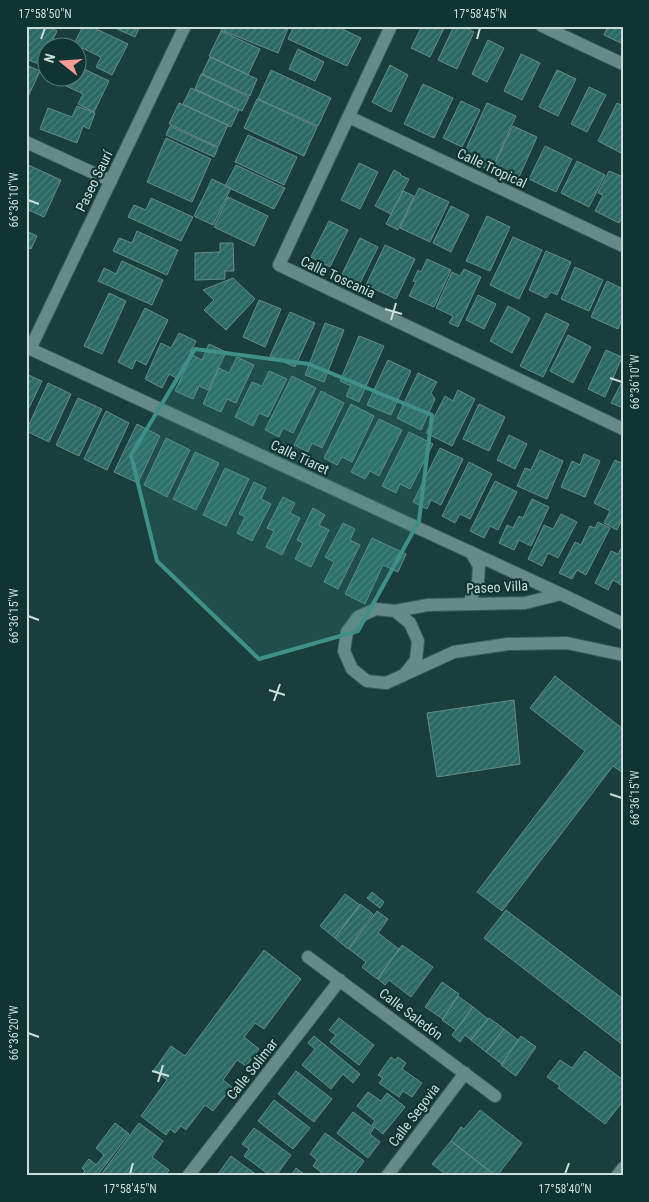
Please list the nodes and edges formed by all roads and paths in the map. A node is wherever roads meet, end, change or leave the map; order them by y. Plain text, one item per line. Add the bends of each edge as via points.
1 (185, 26) edge
2 (391, 26) edge
3 (542, 26) edge
4 (623, 64) edge
5 (348, 117) junction
6 (26, 142) edge
7 (111, 181) junction
8 (623, 246) edge
9 (28, 348) edge
10 (623, 429) edge
11 (472, 552) junction
12 (561, 594) junction
13 (469, 604) junction
14 (395, 611) junction
15 (623, 624) edge
16 (623, 655) edge
17 (404, 675) junction
18 (308, 957) dead end
19 (340, 980) junction
20 (464, 1073) junction
21 (495, 1096) dead end
22 (623, 1168) edge
23 (188, 1176) edge
24 (388, 1176) edge
25 (617, 1176) edge

1 - 7 street, Paseo Saurí
2 - 5 street, Calle Toscania
3 - 4 street
5 - 8 street, Calle Tropical
5 - 10 street, Calle Toscania via 278,265
6 - 7 street
7 - 9 street, Paseo Saurí
9 - 11 street, Calle Tiaret
11 - 12 street, Calle Tiaret
11 - 13 street via 479,566 478,581
12 - 13 street, Paseo Villa via 525,603
12 - 15 street
13 - 14 street, Paseo Villa via 428,605
14 - 17 street via 410,623 418,640 416,660
14 - 17 street, Paseo Villa via 376,609 358,616 346,632 344,651 352,669 367,681 386,683
16 - 17 street, Paseo Villa via 567,642 508,644 454,652
18 - 19 street, Calle Saledón
19 - 20 street, Calle Saledón
19 - 23 street, Calle Solimar
20 - 21 street, Calle Saledón
20 - 24 street, Calle Segovia
22 - 25 street

